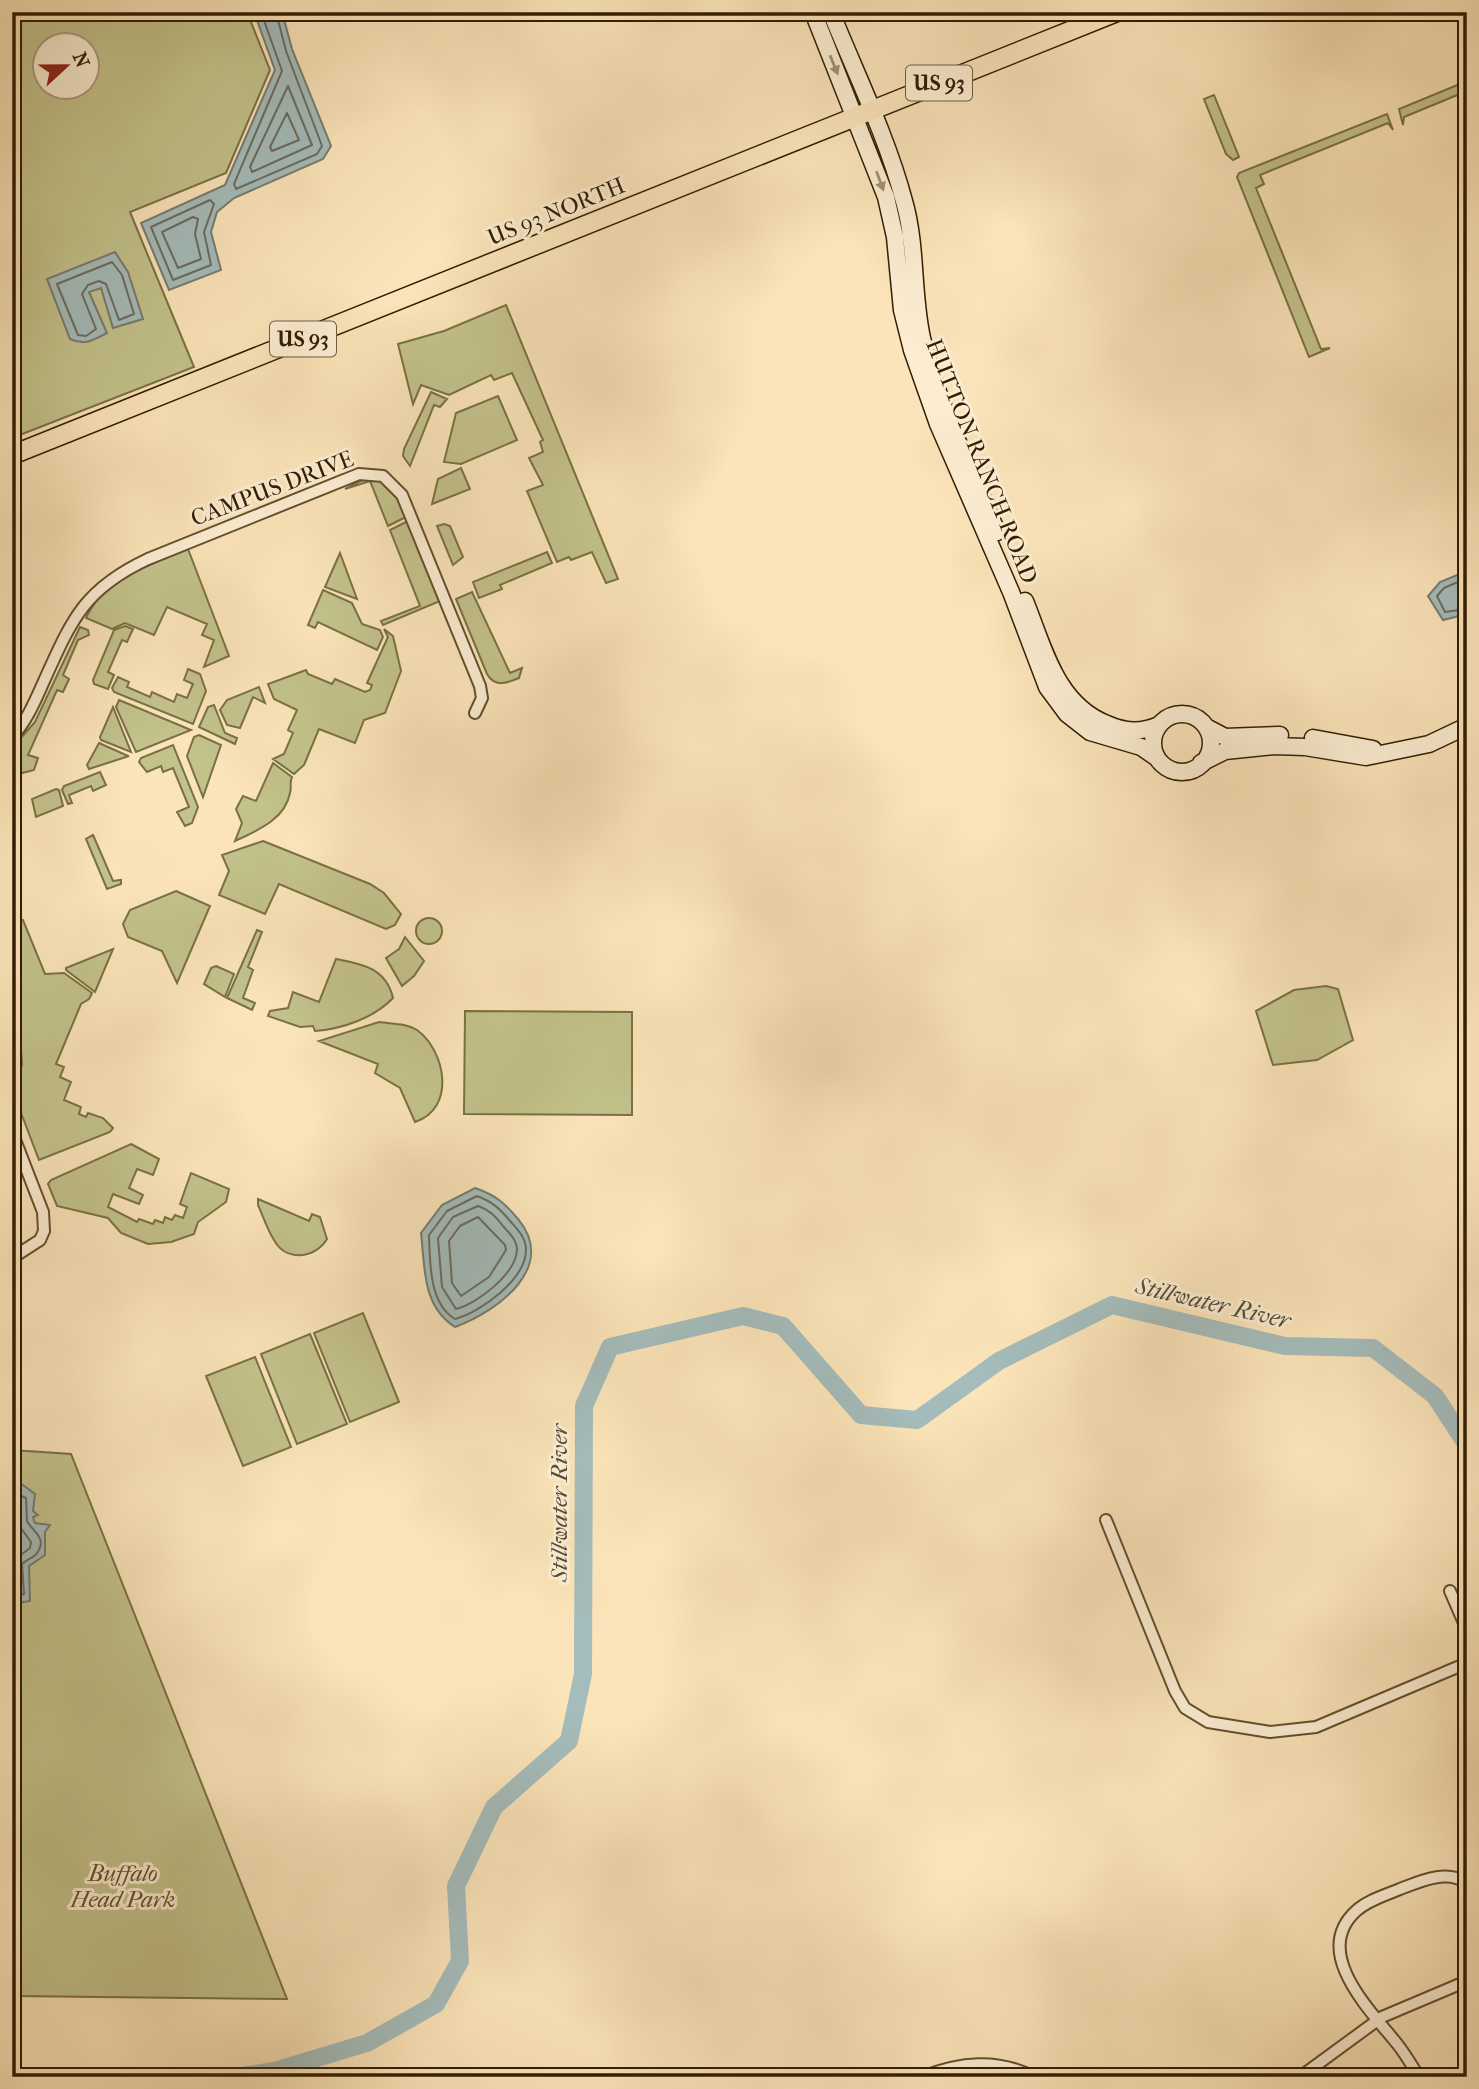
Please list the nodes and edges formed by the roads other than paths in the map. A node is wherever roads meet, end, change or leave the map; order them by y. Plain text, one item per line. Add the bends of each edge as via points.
1 (813, 12) edge
2 (831, 12) edge
3 (1117, 12) edge
4 (862, 114) junction
5 (12, 455) edge
6 (475, 713) dead end
7 (1159, 724) junction
8 (1467, 726) edge
9 (1206, 727) junction
10 (12, 737) edge
11 (1382, 752) junction
12 (1157, 758) junction
13 (1201, 764) junction
14 (12, 1132) edge
15 (12, 1258) edge
16 (1106, 1520) dead end
17 (1451, 1591) dead end
18 (1467, 1630) edge
19 (1467, 1663) edge
20 (1467, 1884) edge
21 (1467, 1981) edge
22 (1377, 2020) junction
23 (922, 2077) edge
24 (1034, 2077) edge
25 (1300, 2077) edge
26 (1419, 2077) edge

1 -> 4 main road
2 - 4 main road
3 - 4 main road, US 93 NORTH / US 93
4 - 5 main road, US 93 NORTH / US 93
4 - 7 main road, HUTTON RANCH ROAD via 906,209 919,318 930,365 1057,681 1080,709 1103,723 1133,731
4 -> 12 main road, HUTTON RANCH ROAD via 891,216 902,310 912,350 1047,687 1057,703 1090,732 1141,747
6 - 10 street, CAMPUS DRIVE via 482,698 480,686 406,503 383,475 359,474 125,569 81,606 30,712
7 - 9 main road via 1183,714 1199,719
7 - 12 main road via 1153,741
8 - 11 main road via 1429,744
9 - 11 main road via 1225,737 1312,737
9 - 13 main road via 1211,744
11 - 13 main road via 1366,757 1305,747 1256,747 1225,751
12 - 13 main road via 1166,767 1182,771
14 - 15 street via 44,1222 40,1240
16 - 19 street via 1175,1691 1185,1708 1208,1721 1270,1732 1316,1727
17 - 18 street
20 - 22 street via 1457,1878 1434,1878 1377,1898 1350,1918 1340,1941 1343,1965
21 - 22 street
22 - 25 street
22 - 26 street
23 - 24 street via 973,2063 1005,2066

